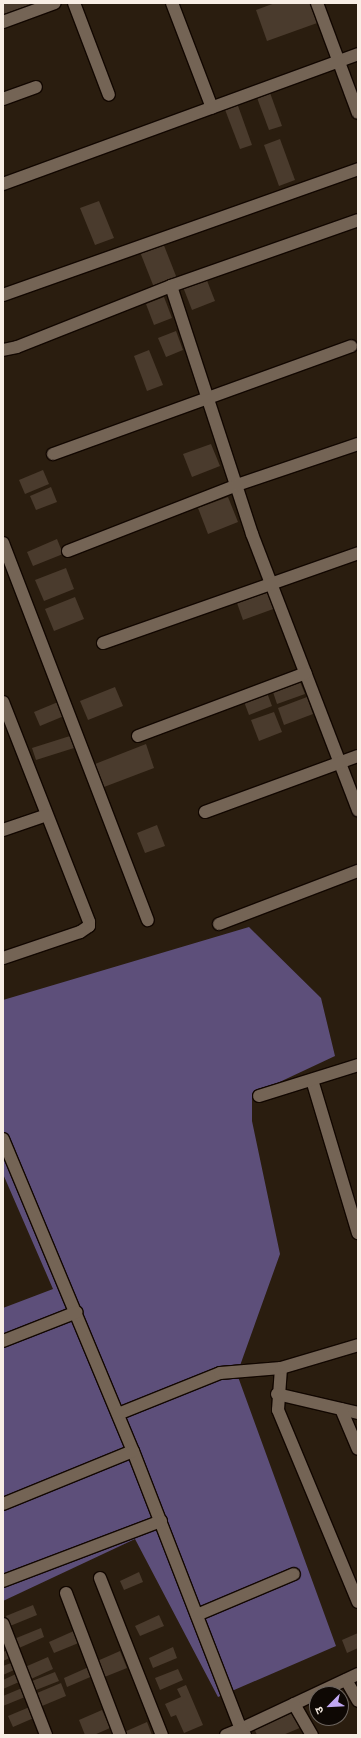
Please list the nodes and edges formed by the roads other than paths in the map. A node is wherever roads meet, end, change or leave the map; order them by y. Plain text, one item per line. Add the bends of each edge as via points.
1 (55, 3) edge
2 (74, 3) edge
3 (172, 3) edge
4 (317, 3) edge
5 (3, 22) edge
6 (358, 54) edge
7 (339, 61) junction
8 (36, 87) dead end
9 (109, 95) dead end
10 (3, 99) edge
11 (212, 108) junction
12 (358, 113) edge
13 (358, 169) edge
14 (3, 184) edge
15 (358, 220) edge
16 (171, 286) junction
17 (3, 295) edge
18 (351, 346) dead end
19 (3, 350) edge
20 (208, 398) junction
21 (358, 444) edge
22 (53, 454) dead end
23 (237, 485) junction
24 (3, 543) edge
25 (68, 551) dead end
26 (358, 553) edge
27 (271, 583) junction
28 (103, 643) dead end
29 (306, 673) junction
30 (3, 702) edge
31 (138, 736) dead end
32 (358, 756) edge
33 (340, 762) junction
34 (358, 810) edge
35 (205, 812) dead end
36 (47, 815) junction
37 (3, 830) edge
38 (358, 872) edge
39 (148, 920) dead end
40 (219, 924) dead end
41 (3, 958) edge
42 (358, 1065) edge
43 (312, 1080) junction
44 (259, 1096) dead end
45 (3, 1139) edge
46 (358, 1233) edge
47 (77, 1312) junction
48 (3, 1341) edge
49 (358, 1345) edge
50 (281, 1368) junction
51 (278, 1394) junction
52 (341, 1409) junction
53 (358, 1413) edge
54 (118, 1414) junction
55 (358, 1449) edge
56 (133, 1451) junction
57 (3, 1504) edge
58 (161, 1521) junction
59 (294, 1574) dead end
60 (100, 1578) dead end
61 (3, 1581) edge
62 (66, 1593) dead end
63 (358, 1602) edge
64 (197, 1615) junction
65 (3, 1624) edge
66 (358, 1674) edge
67 (346, 1680) junction
68 (358, 1701) edge
69 (294, 1704) junction
70 (243, 1732) edge
71 (46, 1735) edge
72 (120, 1735) edge
73 (162, 1735) edge
74 (226, 1735) edge
75 (312, 1735) edge

1 - 5 street
2 - 9 street
3 - 11 street
4 - 7 street
6 - 7 street
7 - 11 street
7 - 12 street
8 - 10 street
11 - 14 street
13 - 17 street
15 - 16 street
16 - 19 street via 17,347
16 - 20 street
18 - 20 street
20 - 22 street
20 - 23 street
21 - 23 street
23 - 25 street
23 - 27 street
24 - 39 street
26 - 27 street
27 - 28 street
27 - 29 street
29 - 31 street
29 - 33 street
30 - 36 street
32 - 33 street
33 - 34 street
33 - 35 street
36 - 37 street
36 - 41 street via 88,926 80,932
38 - 40 street
42 - 43 street
43 - 44 street
43 - 46 street
45 - 47 street
47 - 48 street
47 - 54 street
49 - 50 street
50 - 51 street
50 - 54 street via 220,1373
51 - 52 street
51 - 63 street via 278,1410
52 - 53 street
52 - 55 street
54 - 56 street
56 - 57 street
56 - 58 street
58 - 61 street
58 - 64 street
59 - 64 street
60 - 73 street
62 - 72 street
64 - 70 street
65 - 71 street
66 - 67 street
67 - 68 street
67 - 69 street
69 - 70 street
69 - 75 street
70 - 74 street

